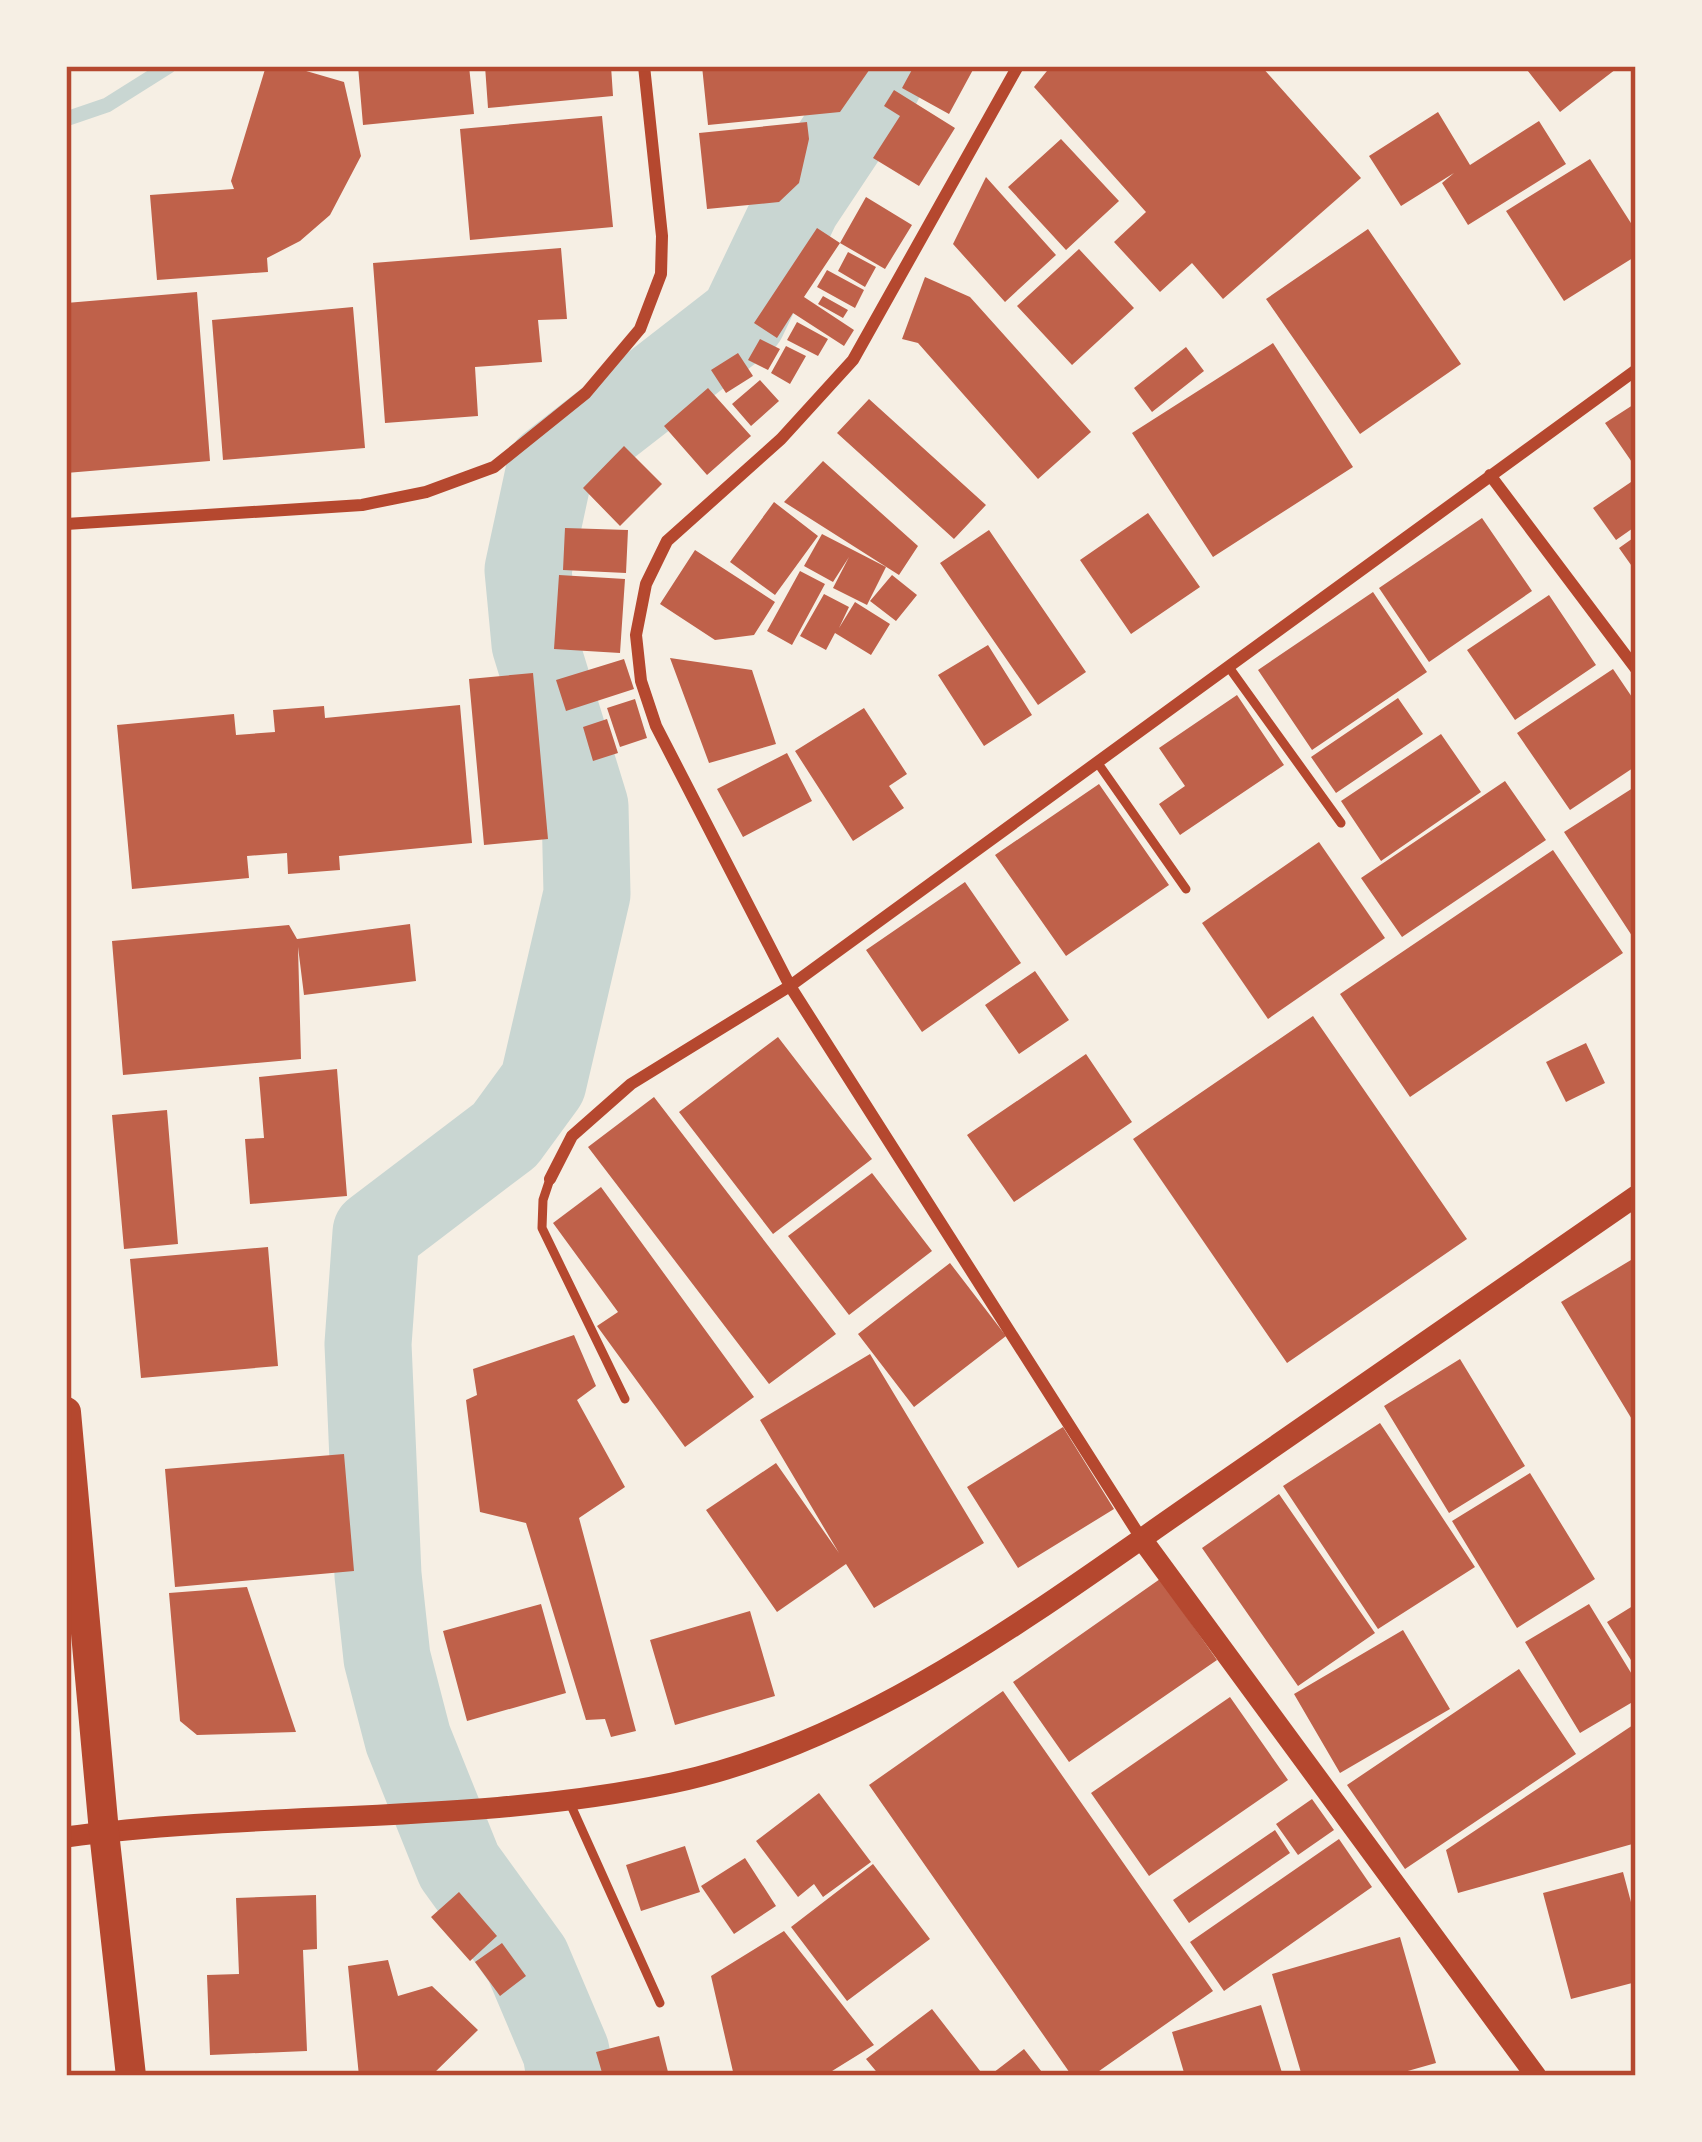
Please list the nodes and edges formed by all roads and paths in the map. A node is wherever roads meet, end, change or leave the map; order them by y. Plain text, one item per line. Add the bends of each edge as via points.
1 (644, 66) edge
2 (1018, 66) edge
3 (1636, 370) edge
4 (1490, 475) junction
5 (66, 524) edge
6 (1228, 666) junction
7 (1636, 669) edge
8 (1097, 762) junction
9 (1341, 823) dead end
10 (1186, 889) dead end
11 (790, 986) junction
12 (550, 1178) joint
13 (1636, 1196) edge
14 (625, 1399) dead end
15 (66, 1412) edge
16 (1141, 1538) junction
17 (569, 1801) junction
18 (104, 1832) junction
19 (66, 1837) edge
20 (660, 2003) dead end
21 (131, 2076) edge
22 (1536, 2076) edge

1 - 5 street via 661,274 640,329 586,393 494,467 362,506
2 - 11 street via 854,359 781,439 668,541 646,584 636,635 641,681 665,744
3 - 4 street
4 - 6 street
4 - 7 street
6 - 8 street
6 - 9 lane
8 - 10 lane
8 - 11 street
11 - 12 street via 631,1084 572,1136
11 - 16 street
12 - 14 lane via 542,1228
13 - 16 street
15 - 18 main road
16 - 17 street via 915,1687 828,1733 675,1783
16 - 22 street
17 - 18 street
17 - 20 lane
18 - 19 street
18 - 21 main road

